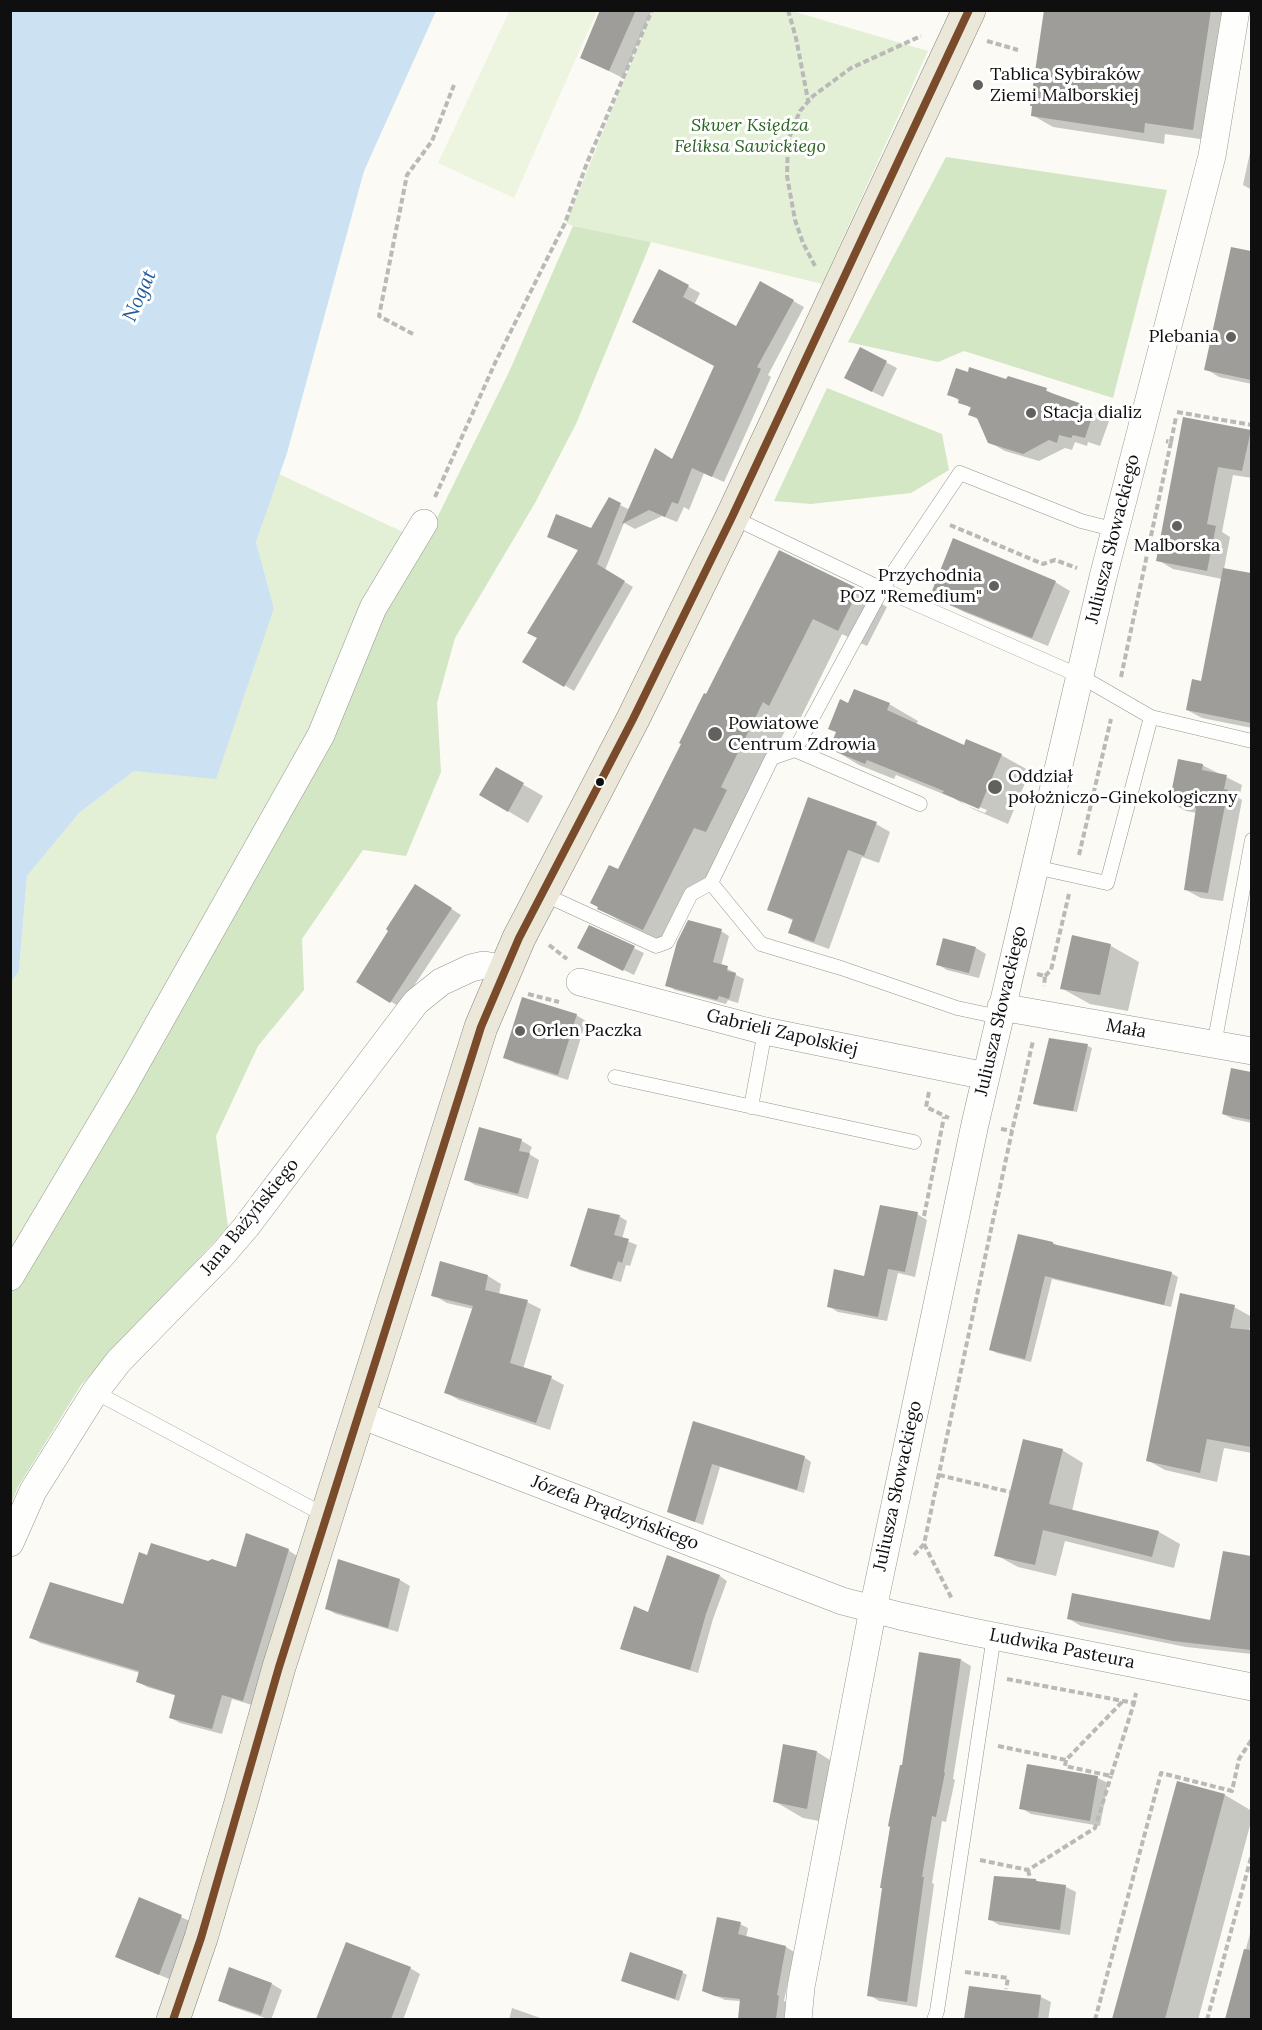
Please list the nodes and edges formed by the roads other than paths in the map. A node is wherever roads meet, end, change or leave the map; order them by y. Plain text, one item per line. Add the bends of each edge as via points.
1 (969, 10) edge
2 (1236, 10) edge
3 (732, 517) junction
4 (424, 523) road end
5 (1116, 530) junction
6 (882, 589) junction
7 (1080, 676) junction
8 (1151, 717) junction
9 (1251, 741) edge
10 (795, 750) junction
11 (920, 804) dead end
12 (1251, 840) edge
13 (1035, 867) junction
14 (711, 883) junction
15 (542, 893) junction
16 (505, 969) junction
17 (580, 982) dead end
18 (1000, 1012) junction
19 (765, 1031) junction
20 (1214, 1045) junction
21 (1251, 1051) edge
22 (615, 1077) dead end
23 (986, 1077) junction
24 (751, 1107) junction
25 (914, 1142) dead end
26 (10, 1277) edge
27 (94, 1392) junction
28 (358, 1414) junction
29 (328, 1517) junction
30 (10, 1543) edge
31 (873, 1609) junction
32 (981, 1633) junction
33 (1251, 1687) edge
34 (173, 2019) edge
35 (799, 2019) edge
36 (934, 2019) edge

1 - 3 main road
2 - 5 street, Juliusza Słowackiego via 1212,156
3 - 6 lane
3 - 15 main road
4 - 26 street via 373,608 321,735 153,1035
5 - 6 lane via 1081,521 960,473
5 - 7 street, Juliusza Słowackiego
6 - 7 lane
6 - 10 lane
7 - 8 lane
7 - 13 street, Juliusza Słowackiego
8 - 9 lane
8 - 13 lane via 1107,883
10 - 11 lane
10 - 14 lane via 772,758
12 - 20 lane
13 - 18 street, Juliusza Słowackiego
14 - 15 lane via 691,894 667,942 656,946
14 - 18 lane via 761,944 957,1008
15 - 16 main road
16 - 27 street, Jana Bażyńskiego via 484,965 471,968 441,982 416,1002 246,1227
16 - 28 main road via 482,1026
17 - 19 street, Gabrieli Zapolskiej
18 - 20 street, Mała
18 - 23 street, Juliusza Słowackiego
19 - 23 street, Gabrieli Zapolskiej
19 - 24 lane
20 - 21 street, Mała
22 - 24 lane
23 - 31 street, Juliusza Słowackiego
24 - 25 lane
27 - 29 lane
27 - 30 street, Jana Bażyńskiego via 33,1491
28 - 29 main road
28 - 31 street, Józefa Prądzyńskiego via 831,1597
29 - 34 main road
31 - 32 street, Ludwika Pasteura
31 - 35 street, Juliusza Słowackiego via 801,1987
32 - 33 street, Ludwika Pasteura
32 - 36 lane via 988,1676

